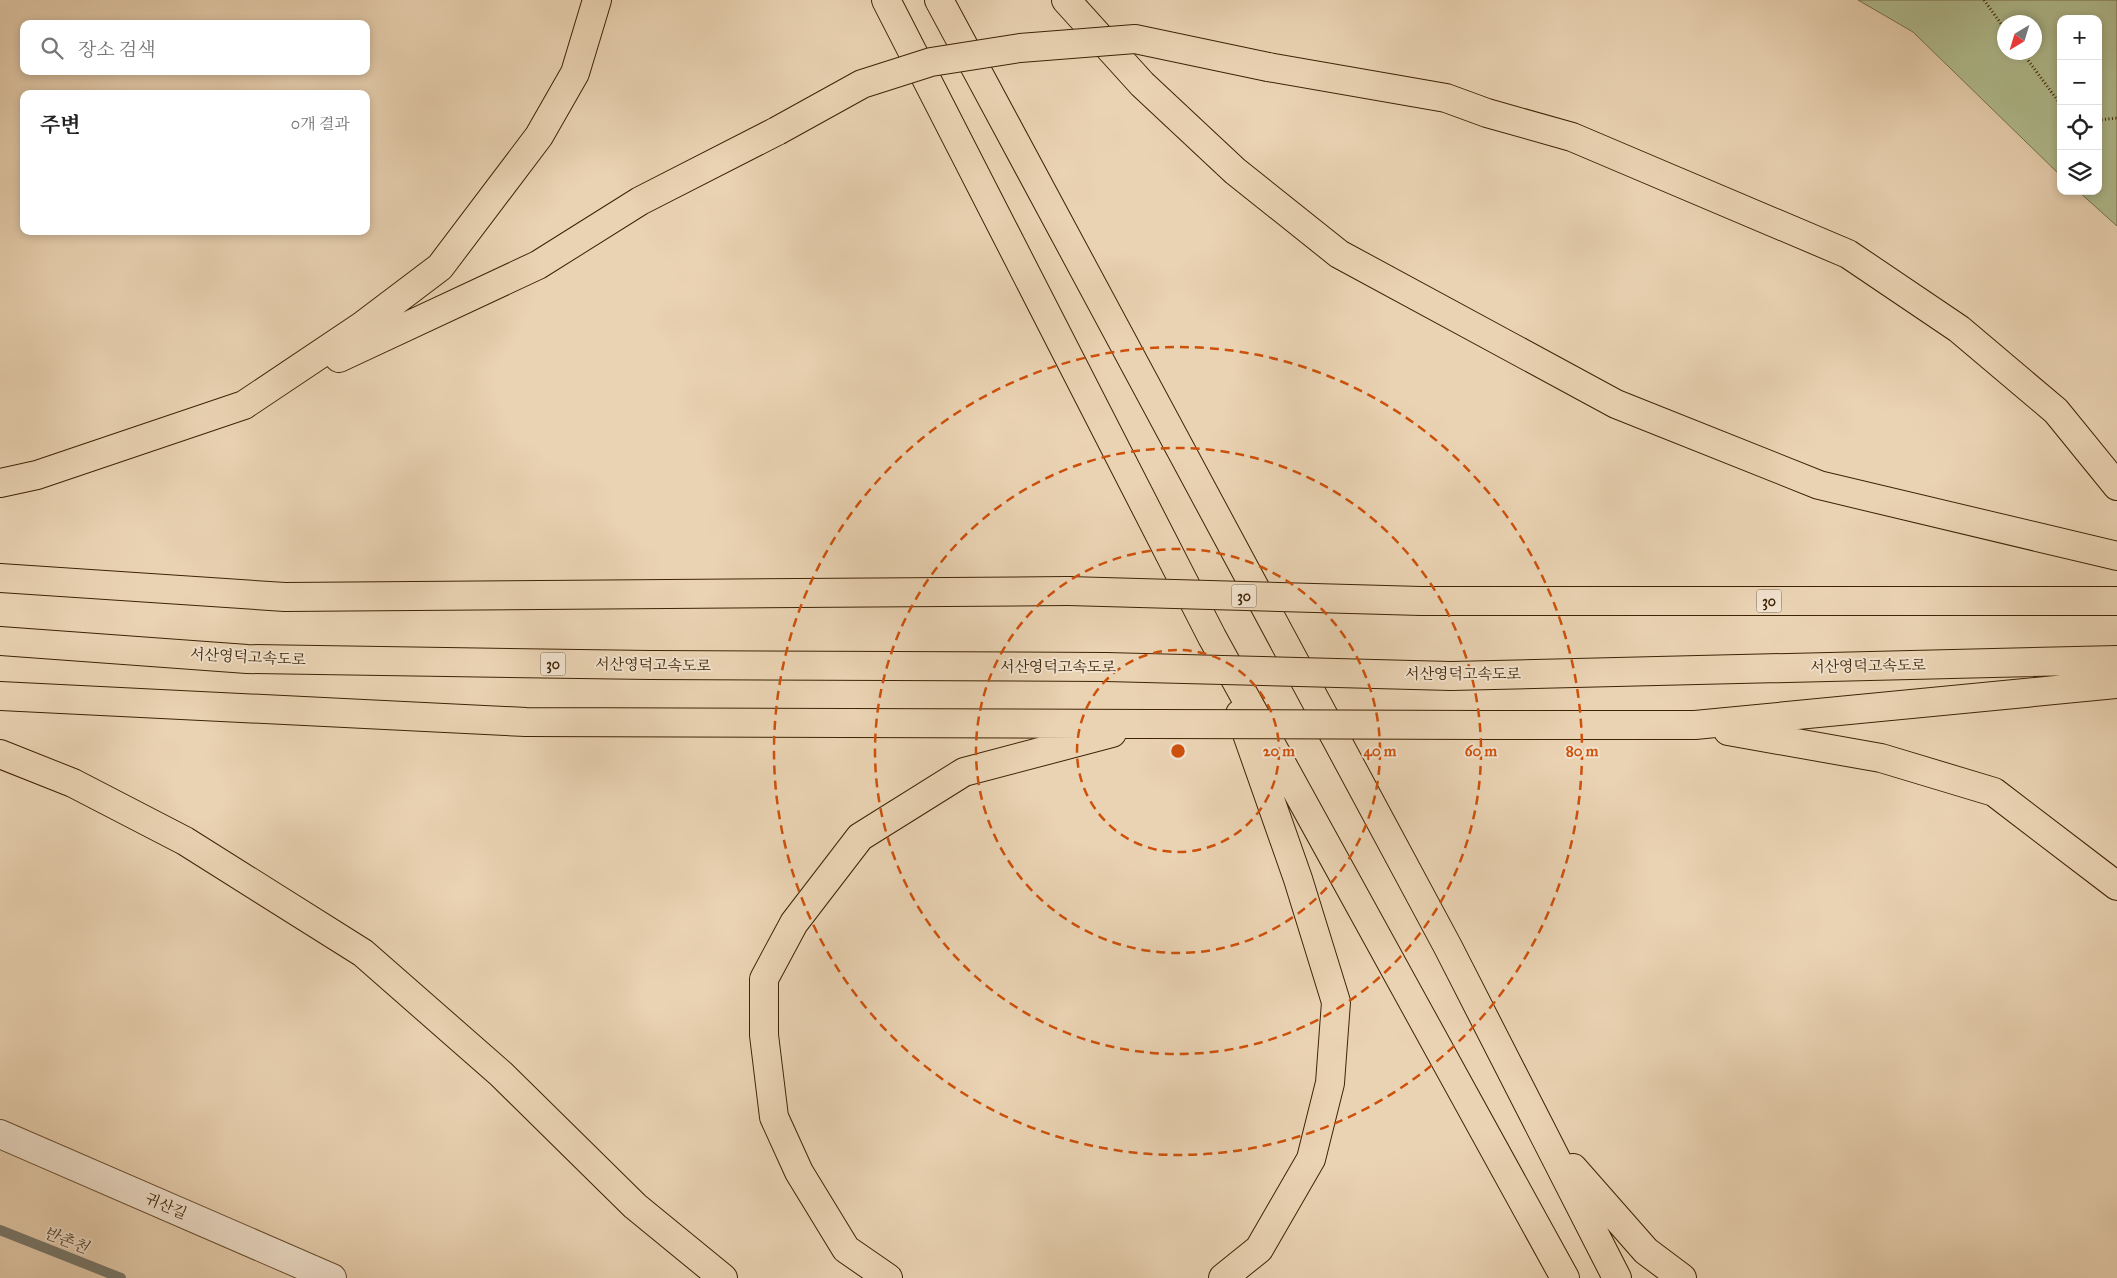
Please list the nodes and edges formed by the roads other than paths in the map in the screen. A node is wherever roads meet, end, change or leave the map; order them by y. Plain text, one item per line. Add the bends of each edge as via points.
1 (597, 0) edge
2 (886, 0) edge
3 (939, 0) edge
4 (1066, 0) edge
5 (244, 405) junction
6 (0, 483) edge
7 (2117, 486) edge
8 (2117, 556) edge
9 (0, 578) edge
10 (2117, 601) edge
11 (1212, 637) junction
12 (0, 641) edge
13 (2117, 660) edge
14 (2117, 684) edge
15 (0, 696) edge
16 (1150, 724) junction
17 (1695, 725) junction
18 (0, 754) edge
19 (2117, 886) edge
20 (1448, 947) junction
21 (0, 1134) edge
22 (332, 1278) edge
23 (723, 1278) edge
24 (888, 1278) edge
25 (1223, 1278) edge
26 (1565, 1278) edge
27 (1617, 1278) edge
28 (1682, 1278) edge

1 - 5 highway via 575,73 539,136 440,267 362,326
2 - 11 highway
3 - 20 highway
4 - 8 highway via 1142,84 1221,158 1339,254 1616,404 1819,485
5 - 6 highway via 37,475
5 - 7 highway, bridge via 410,323 538,265 640,201 862,84 931,62 1020,48 1134,39 1268,67 1446,98 1572,137 1848,254 1959,329 2056,411
9 - 10 highway, 30, bridge via 285,597 1068,591 1421,601
11 - 25 highway via 1298,879 1336,1002 1330,1083 1310,1160 1259,1249
11 - 26 highway
12 - 13 highway, 서산영덕고속도로 / 30, bridge via 246,659 1106,667 1451,676
14 - 17 highway
15 - 16 highway via 526,722
16 - 17 highway, bridge
16 - 24 highway via 964,772 860,837 794,923 764,979 764,1035 774,1117 799,1172 846,1249
17 - 19 highway via 1882,758 1994,792
18 - 23 highway via 73,783 185,841 363,954 501,1074 635,1206
20 - 27 highway
20 - 28 highway via 1575,1171 1646,1251
21 - 22 street, 귀산길

